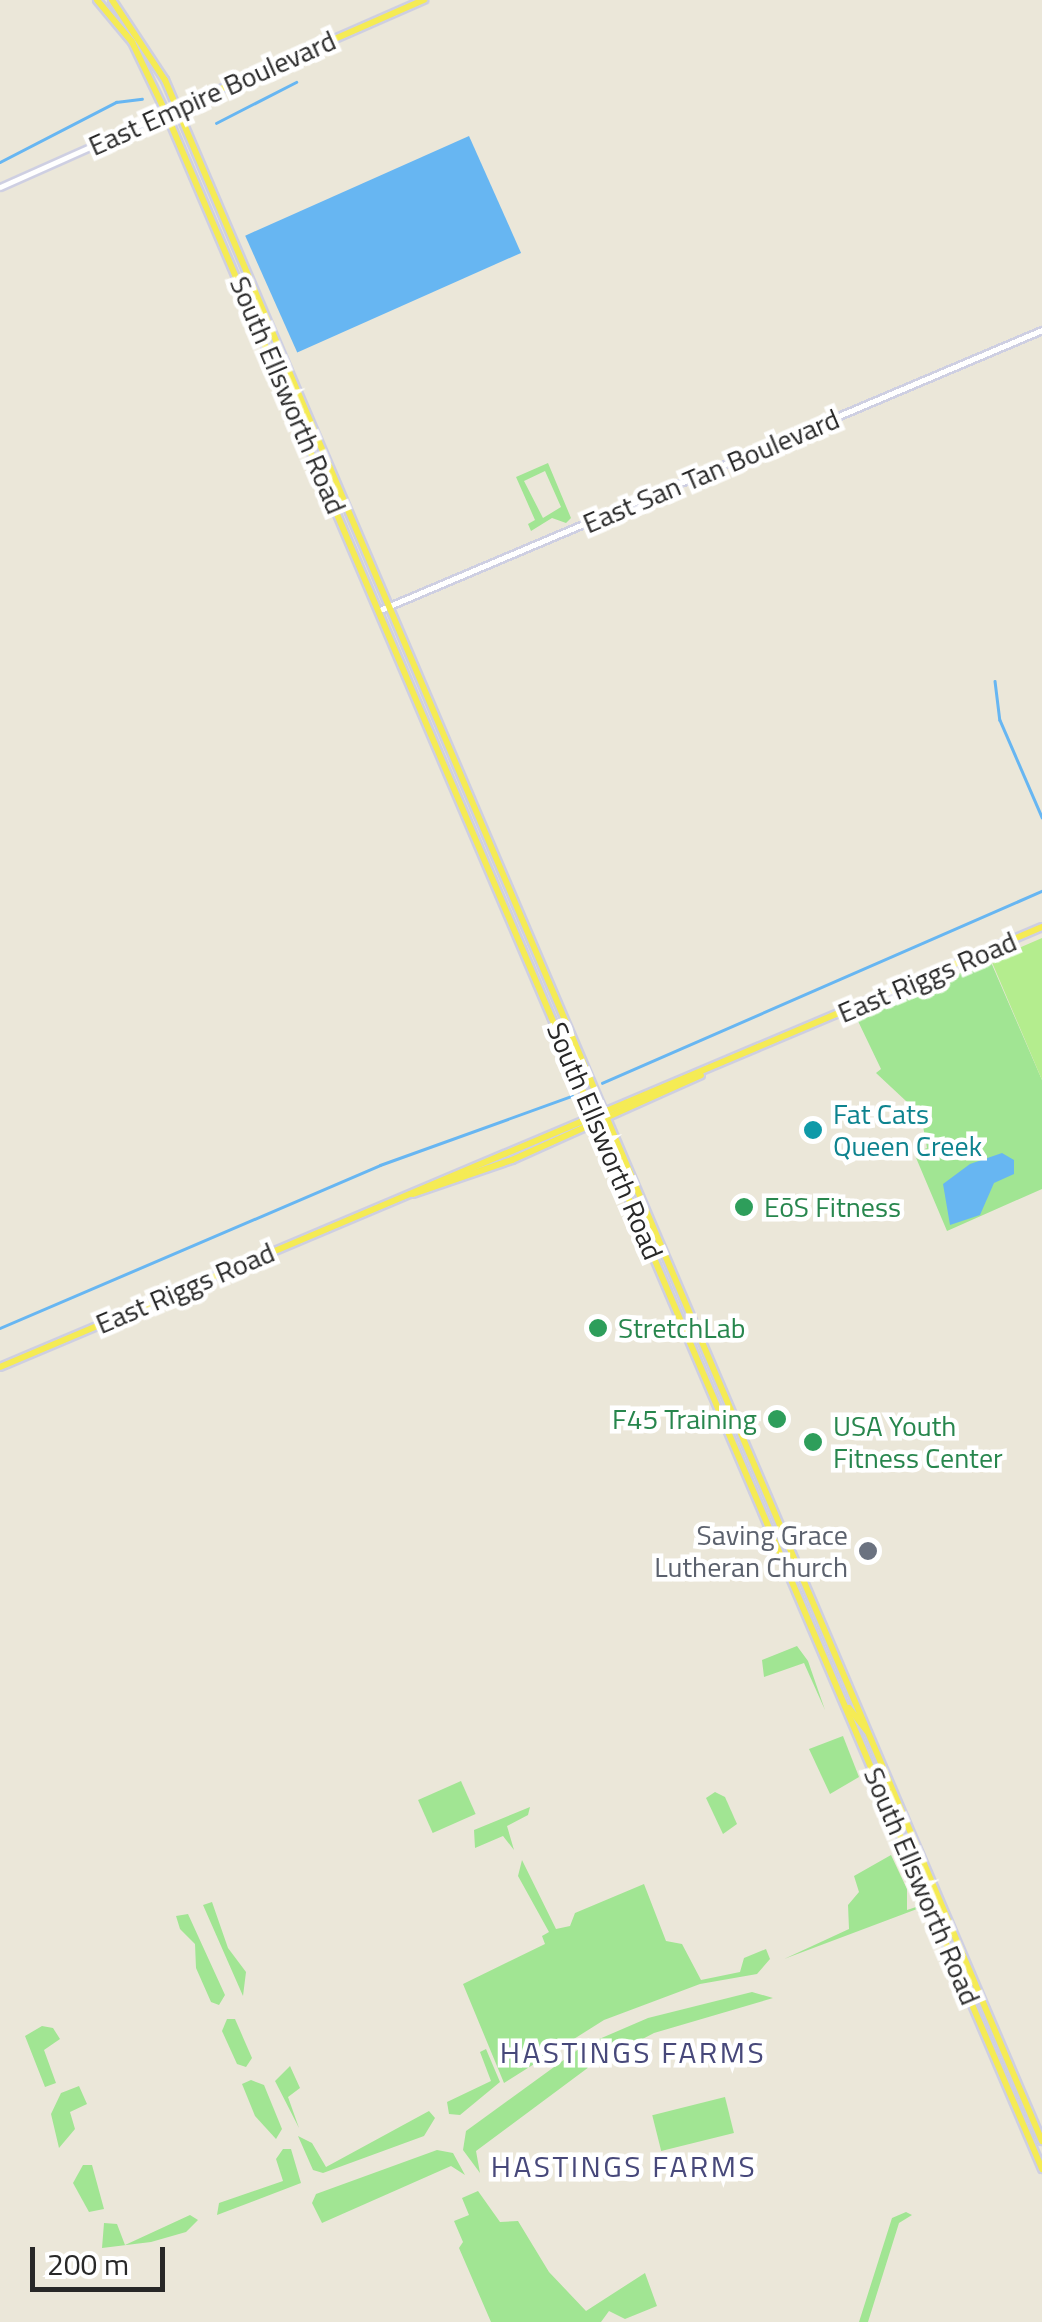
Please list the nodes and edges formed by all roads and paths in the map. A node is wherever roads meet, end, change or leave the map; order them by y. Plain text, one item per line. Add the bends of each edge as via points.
1 (97, 0) edge
2 (112, 0) edge
3 (424, 0) edge
4 (177, 108) junction
5 (166, 112) junction
6 (0, 186) edge
7 (1042, 330) edge
8 (390, 605) junction
9 (380, 610) junction
10 (1042, 928) edge
11 (702, 1074) junction
12 (606, 1110) junction
13 (609, 1119) junction
14 (595, 1120) junction
15 (712, 1364) junction
16 (0, 1367) edge
17 (702, 1368) junction
18 (758, 1472) junction
19 (748, 1477) junction
20 (844, 1704) junction
21 (867, 1730) junction
22 (1038, 2122) edge
23 (1024, 2128) junction
24 (1042, 2140) edge
25 (1042, 2169) edge

1 - 5 main road, South Ellsworth Road via 132,42
2 - 4 main road, South Ellsworth Road via 150,50
3 - 4 main road, East Empire Boulevard
4 - 5 main road, East Empire Boulevard
4 - 8 main road, South Ellsworth Road
5 - 6 street, East Empire Boulevard
5 - 9 main road, South Ellsworth Road
7 - 8 street, East San Tan Boulevard
8 - 9 street, East San Tan Boulevard
8 - 12 main road, South Ellsworth Road
9 - 14 main road, South Ellsworth Road
10 - 11 main road, East Riggs Road
11 - 12 main road, East Riggs Road
11 - 13 main road, East Riggs Road
12 - 13 main road, South Ellsworth Road
12 - 14 main road, East Riggs Road
13 - 14 main road, East Riggs Road
13 - 15 main road, South Ellsworth Road
14 - 16 main road, East Riggs Road via 369,1208
14 - 17 main road, South Ellsworth Road
15 - 17 main road
15 - 18 main road, South Ellsworth Road
17 - 19 main road, South Ellsworth Road
18 - 19 main road
18 - 21 main road, South Ellsworth Road
19 - 20 main road, South Ellsworth Road
20 - 21 main road
20 - 23 main road, South Ellsworth Road
21 - 22 main road, South Ellsworth Road
22 - 23 main road
22 - 24 main road, South Ellsworth Road
23 - 25 main road, South Ellsworth Road

